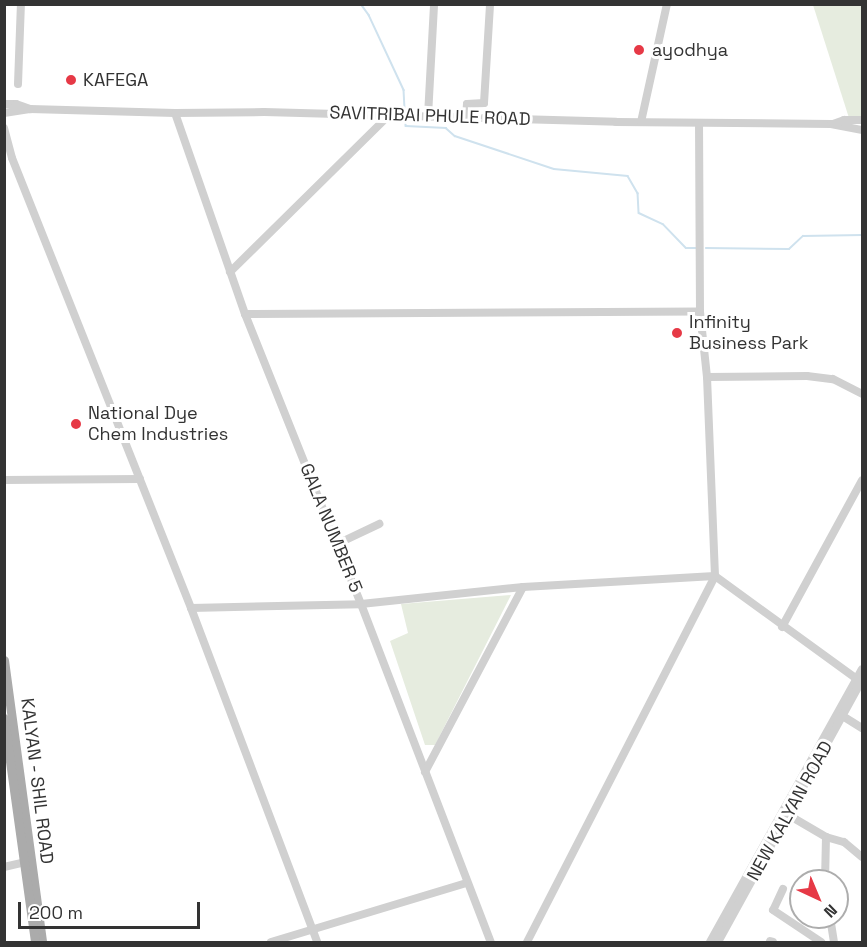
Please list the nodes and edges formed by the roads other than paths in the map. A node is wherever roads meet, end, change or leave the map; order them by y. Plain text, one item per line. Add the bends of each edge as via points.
1 (21, 4) edge
2 (434, 4) edge
3 (490, 4) edge
4 (667, 4) edge
5 (18, 84) dead end
6 (4, 104) edge
7 (30, 109) junction
8 (4, 112) edge
9 (175, 113) junction
10 (390, 114) junction
11 (428, 116) junction
12 (466, 118) junction
13 (862, 120) edge
14 (641, 122) junction
15 (699, 123) junction
16 (831, 124) junction
17 (4, 128) edge
18 (862, 130) edge
19 (230, 272) junction
20 (700, 312) junction
21 (245, 314) junction
22 (707, 377) junction
23 (862, 394) edge
24 (140, 479) junction
25 (4, 480) edge
26 (862, 480) edge
27 (379, 524) dead end
28 (337, 544) junction
29 (715, 576) junction
30 (523, 587) junction
31 (361, 604) junction
32 (190, 608) junction
33 (782, 627) junction
34 (4, 660) edge
35 (861, 676) edge
36 (840, 715) junction
37 (4, 718) edge
38 (862, 728) edge
39 (425, 772) junction
40 (8, 775) edge
41 (785, 813) junction
42 (826, 837) junction
43 (862, 857) edge
44 (27, 861) junction
45 (4, 867) edge
46 (825, 869) edge
47 (467, 883) junction
48 (783, 889) dead end
49 (312, 929) junction
50 (35, 942) edge
51 (42, 942) edge
52 (271, 942) edge
53 (317, 942) edge
54 (491, 942) edge
55 (527, 942) edge
56 (710, 942) edge
57 (718, 942) edge
58 (819, 942) edge

1 - 5 street
2 - 11 street
3 - 12 street via 483,103 467,104
4 - 14 street
6 - 7 street, SAVITRIBAI PHULE ROAD
7 - 8 street, SAVITRIBAI PHULE ROAD
7 - 9 street, SAVITRIBAI PHULE ROAD
9 - 10 street, SAVITRIBAI PHULE ROAD
9 - 19 street, GALA NUMBER 5
10 - 11 street, SAVITRIBAI PHULE ROAD
10 - 19 street
11 - 12 street, SAVITRIBAI PHULE ROAD
12 - 14 street, SAVITRIBAI PHULE ROAD
13 - 16 street, SAVITRIBAI PHULE ROAD
14 - 15 street, SAVITRIBAI PHULE ROAD
15 - 16 street, SAVITRIBAI PHULE ROAD
15 - 20 street
16 - 18 street, SAVITRIBAI PHULE ROAD
17 - 24 street via 12,158
19 - 21 street, GALA NUMBER 5
20 - 21 street
20 - 22 street
21 - 28 street, GALA NUMBER 5
22 - 23 street via 816,377 833,379
22 - 29 street
24 - 25 street
24 - 32 street
26 - 33 street
27 - 28 street
28 - 31 street, GALA NUMBER 5
29 - 30 street
29 - 33 street
29 - 55 street
30 - 31 street
30 - 39 street
31 - 32 street
31 - 39 street, GALA NUMBER 5
32 - 49 street
33 - 35 street
34 - 44 main road, KALYAN - SHIL ROAD
35 - 36 street, NEW KALYAN ROAD
36 - 38 street
36 - 41 street, NEW KALYAN ROAD
37 - 40 main road, KALYAN - SHIL ROAD
39 - 47 street, GALA NUMBER 5
40 - 44 main road, KALYAN - SHIL ROAD
41 - 42 street
41 - 56 street
41 - 57 street, NEW KALYAN ROAD
42 - 43 street via 844,843
42 - 46 street
44 - 45 street
44 - 50 main road, KALYAN - SHIL ROAD
44 - 51 main road, KALYAN - SHIL ROAD
47 - 49 street
47 - 54 street, GALA NUMBER 5
48 - 58 street via 772,910
49 - 52 street
49 - 53 street

